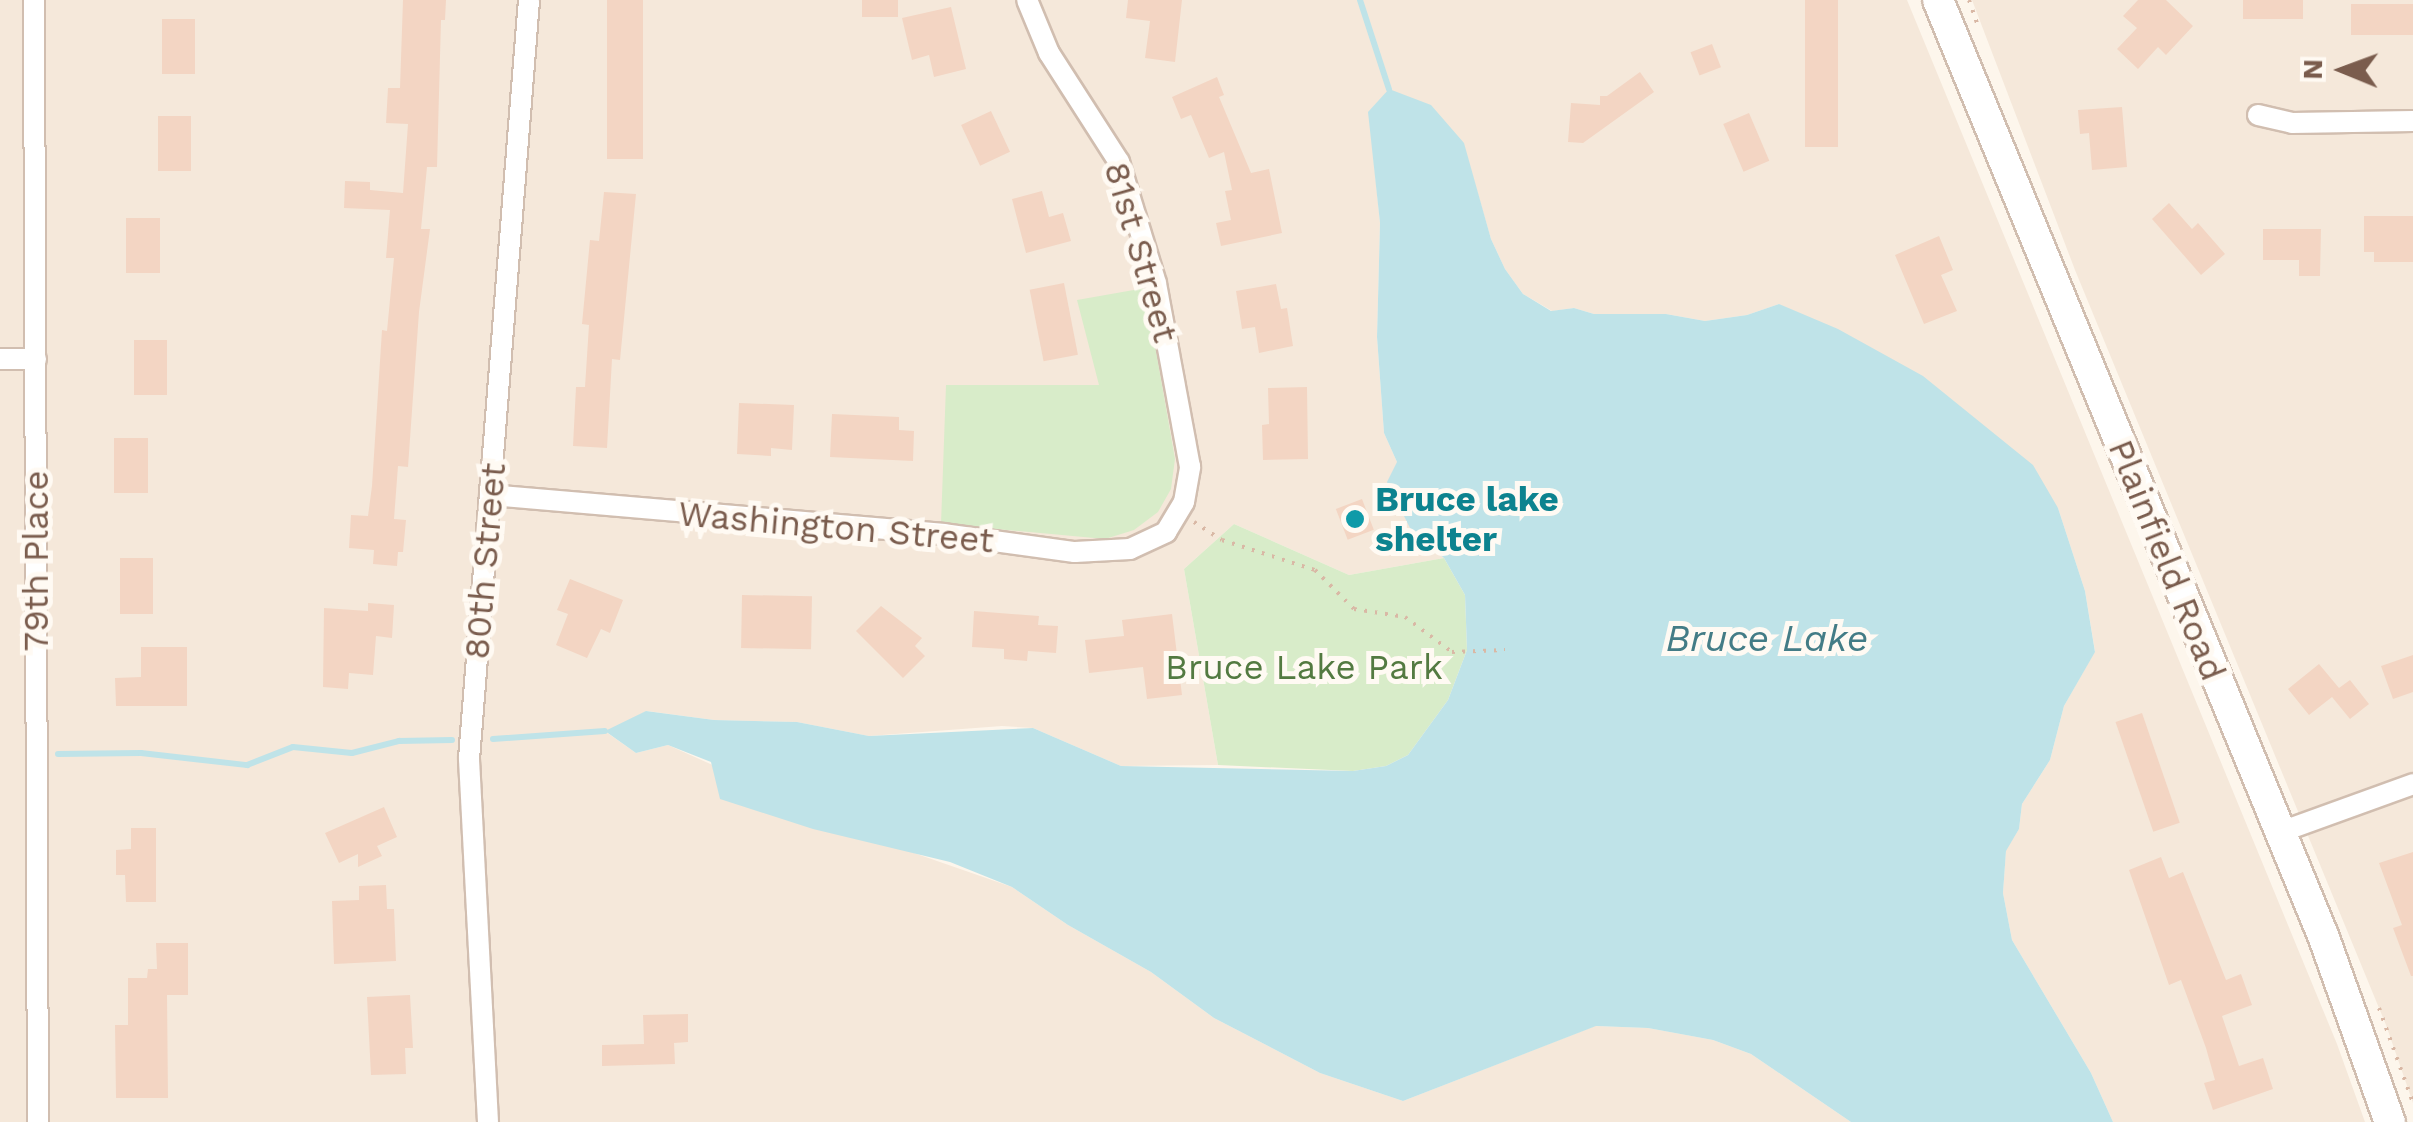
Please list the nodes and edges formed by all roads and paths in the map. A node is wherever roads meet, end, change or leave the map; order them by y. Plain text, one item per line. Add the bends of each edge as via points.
1 (34, 0) edge
2 (529, 0) edge
3 (1027, 0) edge
4 (1938, 0) edge
5 (2258, 115) dead end
6 (2413, 120) edge
7 (0, 359) edge
8 (36, 359) junction
9 (490, 495) junction
10 (1176, 517) junction
11 (1505, 650) dead end
12 (2413, 784) edge
13 (2278, 833) junction
14 (38, 1122) edge
15 (488, 1122) edge
16 (2390, 1122) edge

1 - 8 street, 79th Place
2 - 9 street, 80th Street
3 - 10 street, 81st Street via 1049,53 1112,150 1133,199 1186,431 1189,482
4 - 13 main road, Plainfield Road
5 - 6 street via 2292,123
7 - 8 street
8 - 14 street, 79th Place
9 - 10 street, Washington Street via 943,534 1075,552 1152,541
9 - 15 street, 80th Street via 469,759
10 - 11 path via 1222,540 1315,570 1346,604 1367,614 1405,617 1452,652
12 - 13 street
13 - 16 main road, Plainfield Road

